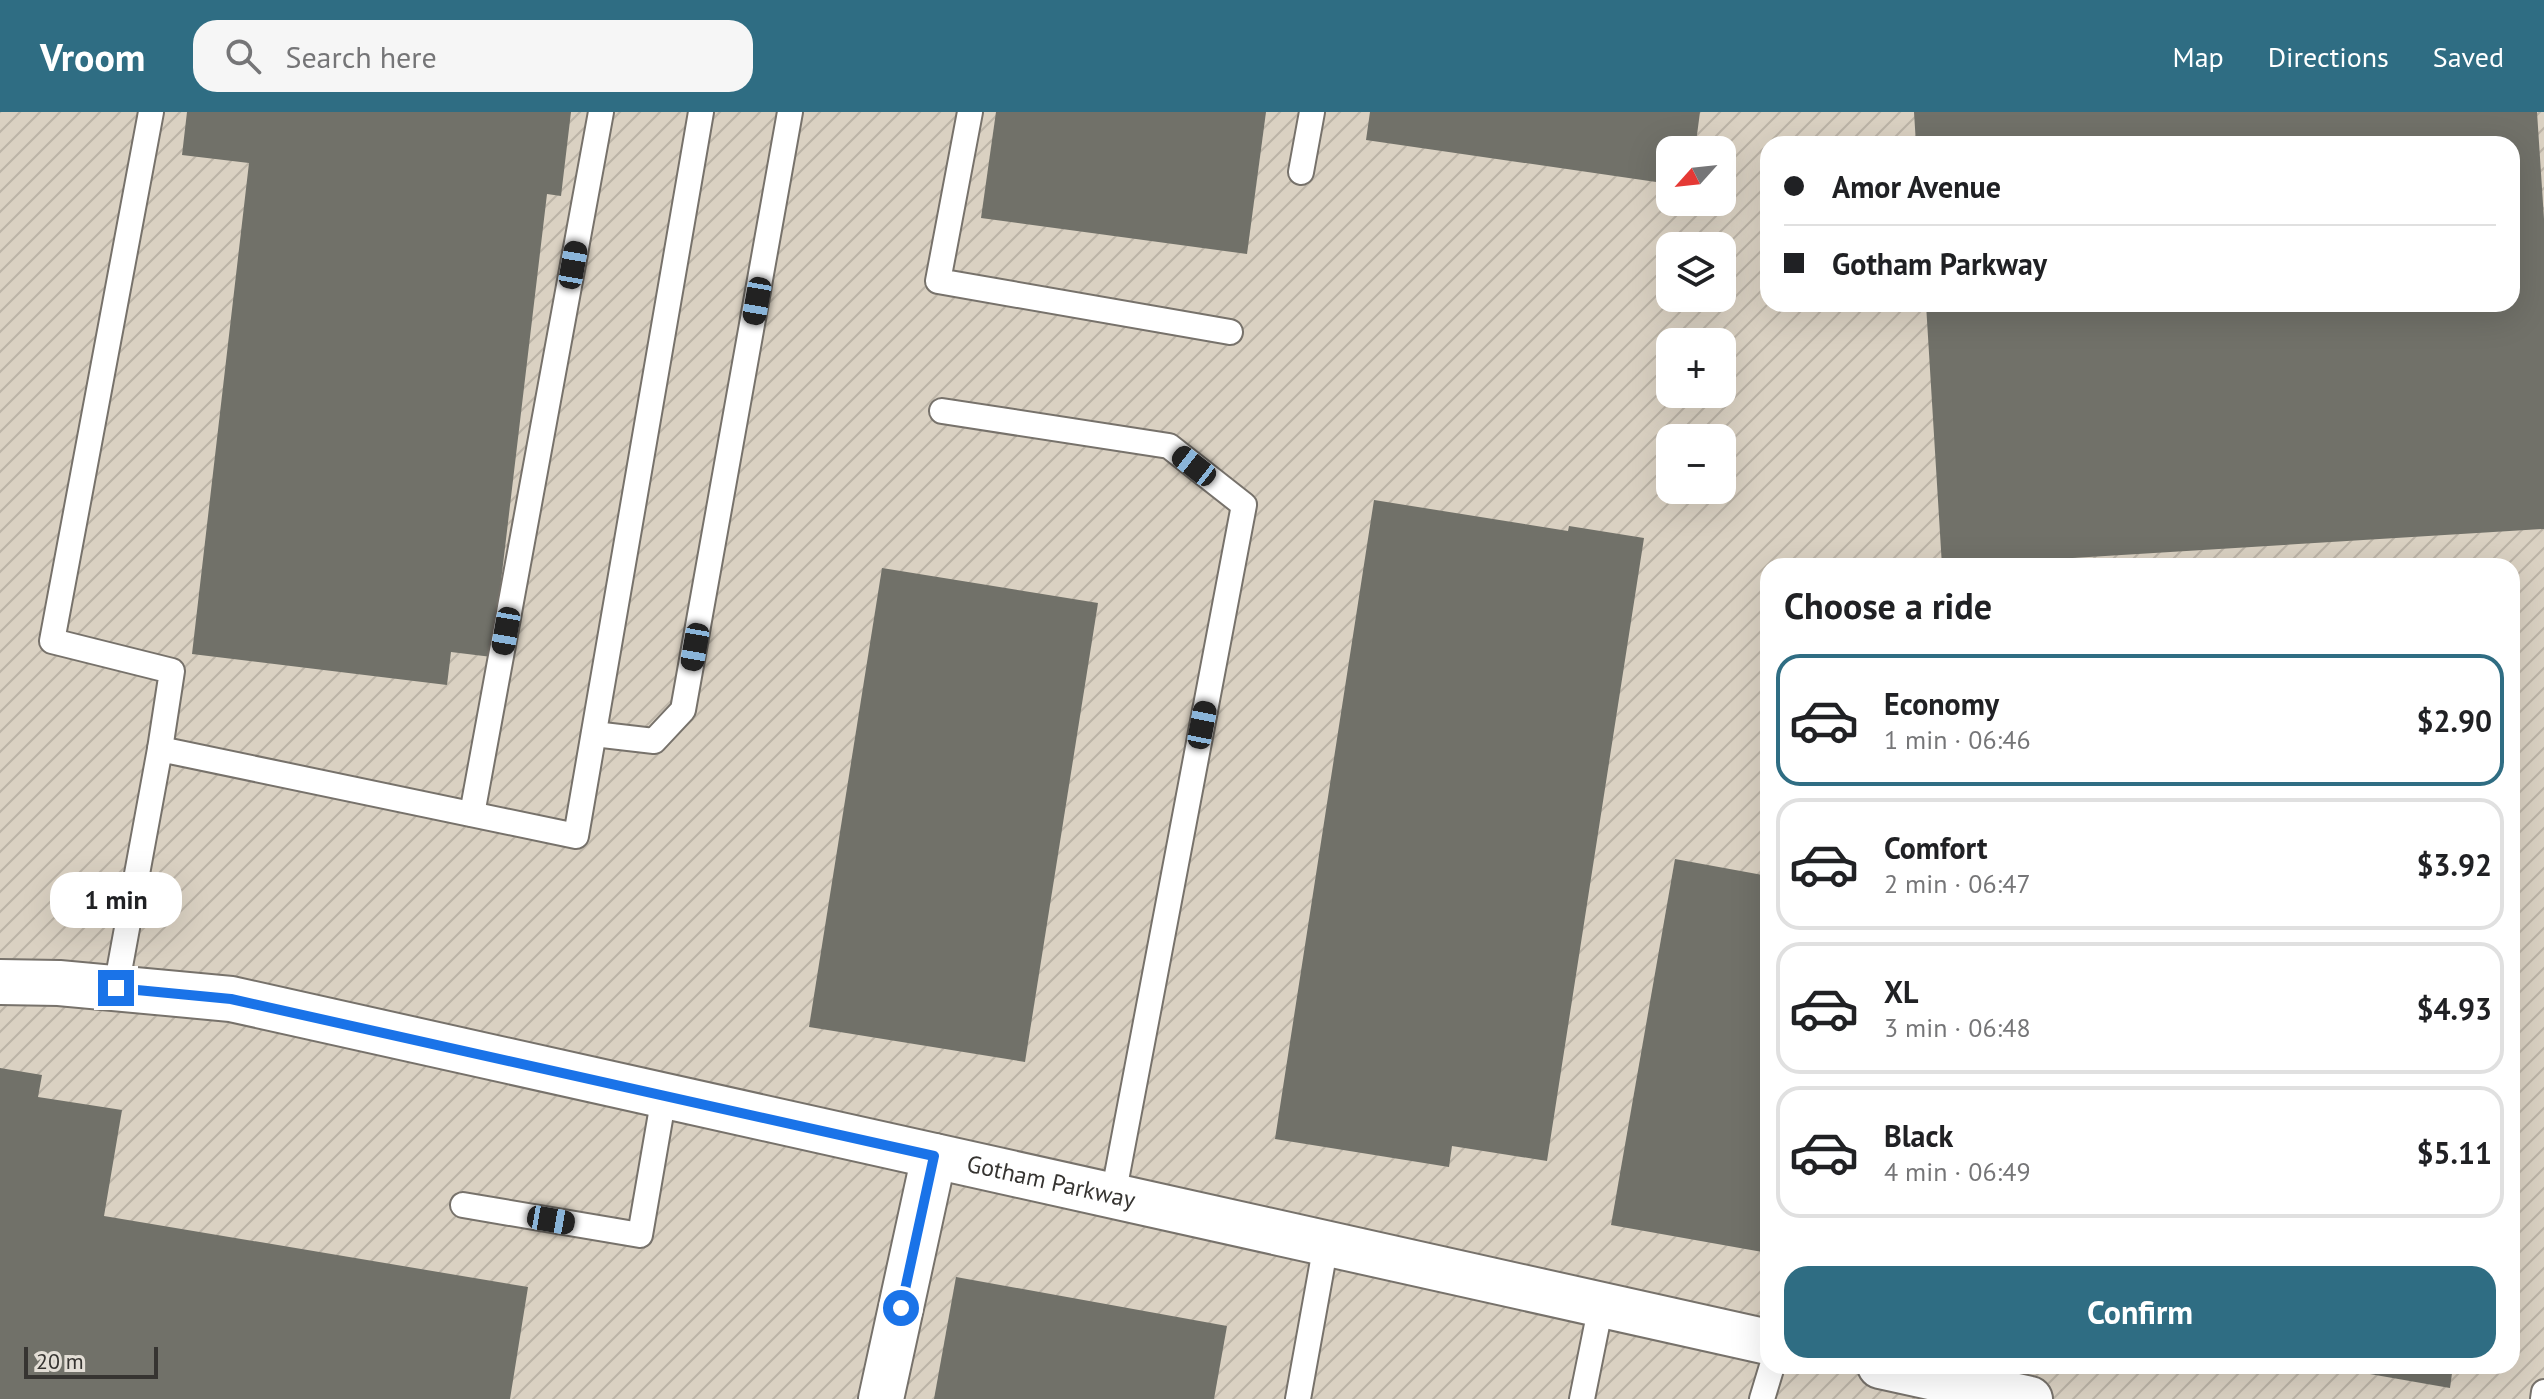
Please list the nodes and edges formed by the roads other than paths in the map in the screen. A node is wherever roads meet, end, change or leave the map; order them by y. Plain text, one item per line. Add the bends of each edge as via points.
1 (151, 112) edge
2 (601, 112) edge
3 (701, 112) edge
4 (790, 112) edge
5 (970, 112) edge
6 (1312, 112) edge
7 (1301, 172) dead end
8 (1230, 332) dead end
9 (942, 411) dead end
10 (594, 734) junction
11 (160, 749) junction
12 (472, 814) junction
13 (0, 982) edge
14 (116, 988) junction
15 (664, 1096) junction
16 (934, 1156) junction
17 (1113, 1196) junction
18 (463, 1205) dead end
19 (1326, 1244) junction
20 (1601, 1305) junction
21 (1760, 1340) edge
22 (1770, 1374) edge
23 (1916, 1374) edge
24 (2544, 1392) edge
25 (881, 1399) edge
26 (1298, 1399) edge
27 (1582, 1399) edge
28 (1762, 1399) edge
29 (2030, 1399) edge
30 (2543, 1399) edge

1 - 11 lane via 52,641 172,671
2 - 12 lane
3 - 10 lane
4 - 10 lane via 683,710 654,741
5 - 8 lane via 938,281
6 - 7 lane
9 - 17 lane via 1169,446 1244,505
10 - 12 lane via 576,836
11 - 12 lane
11 - 14 lane
13 - 14 street, Gotham Parkway
14 - 15 street, Gotham Parkway via 231,999
15 - 16 street, Gotham Parkway
15 - 18 lane via 640,1235
16 - 17 street, Gotham Parkway
16 - 25 street
17 - 19 street, Gotham Parkway
19 - 20 street, Gotham Parkway
19 - 26 lane
20 - 21 street, Gotham Parkway
20 - 27 lane
22 - 28 lane
23 - 29 street
24 - 30 lane

